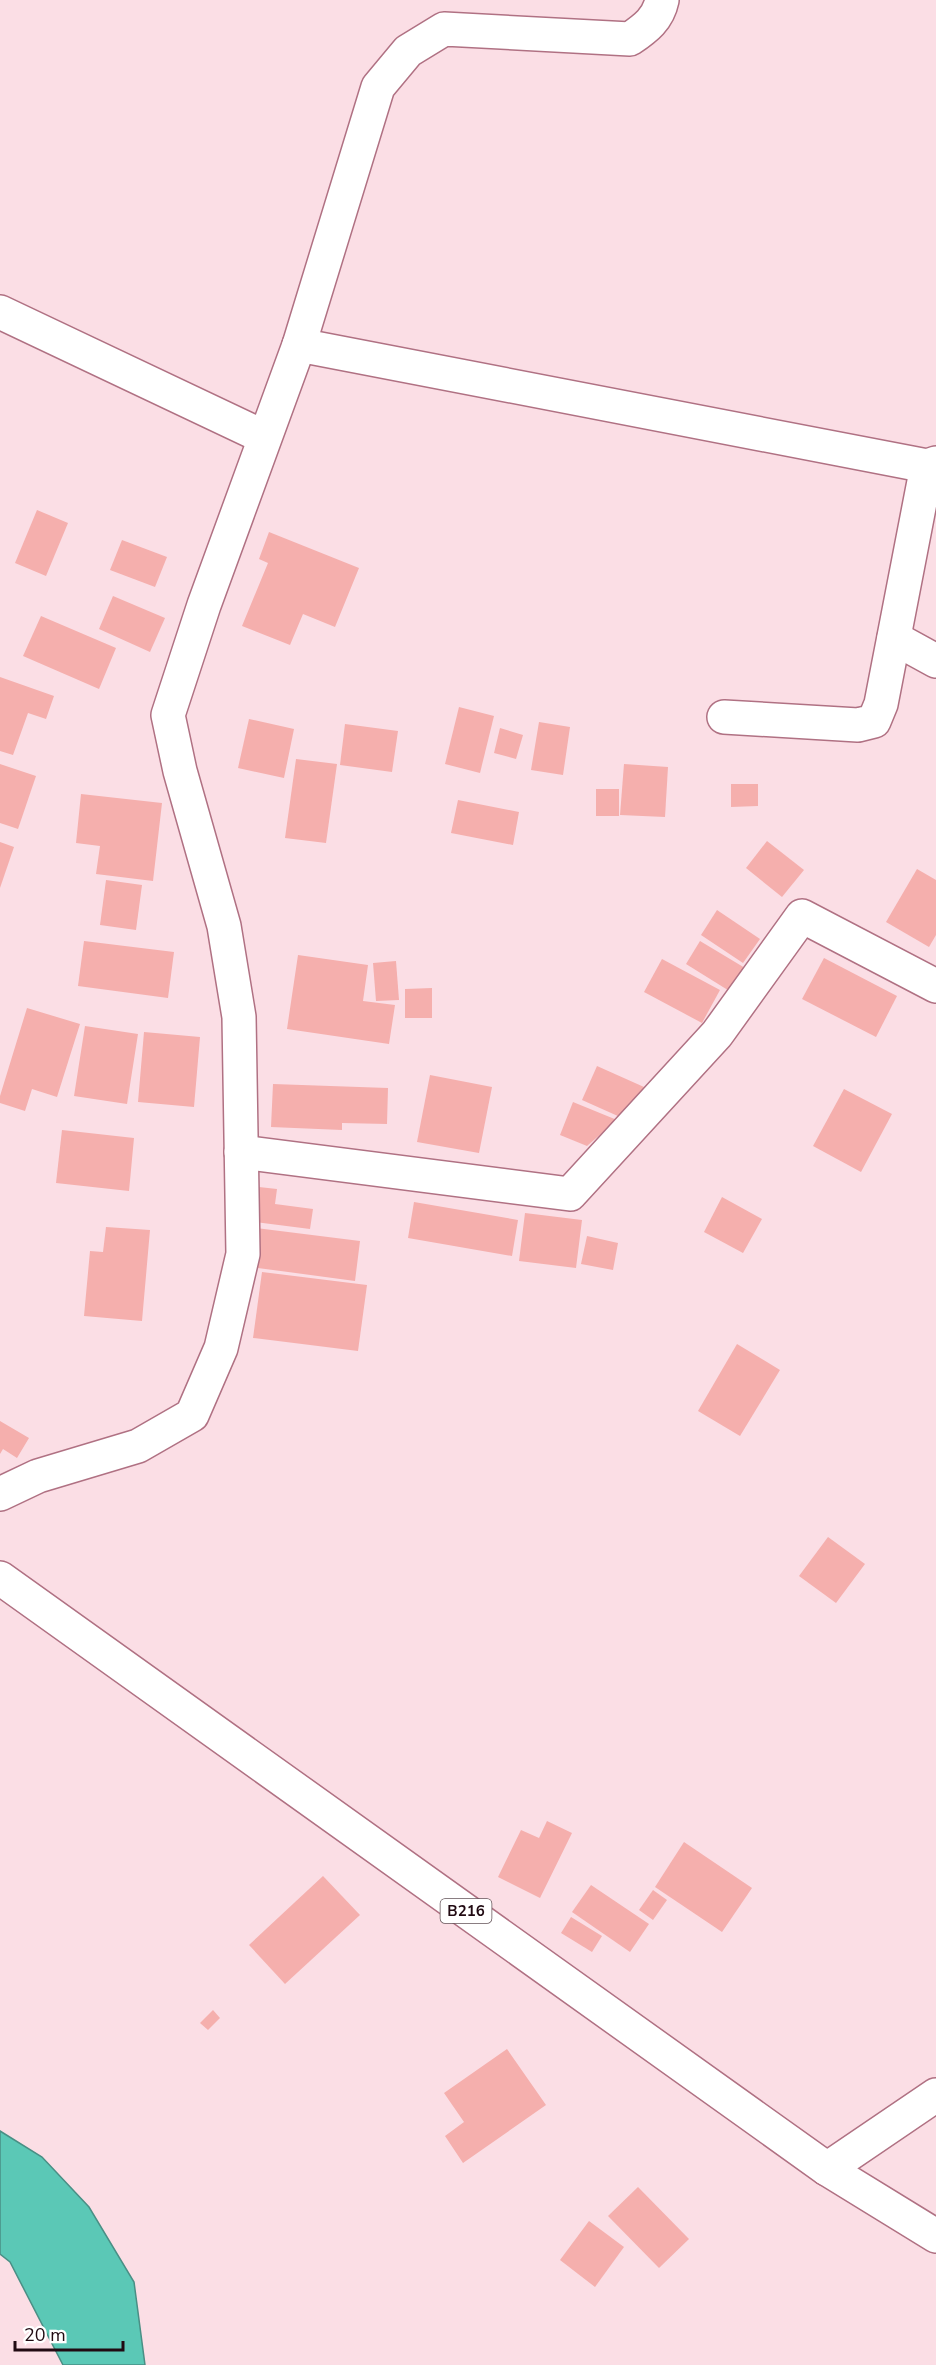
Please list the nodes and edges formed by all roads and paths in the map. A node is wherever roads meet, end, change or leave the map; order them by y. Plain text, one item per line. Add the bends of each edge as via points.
1 (662, 0) edge
2 (0, 312) edge
3 (299, 345) junction
4 (264, 437) junction
5 (931, 465) edge
6 (894, 638) junction
7 (936, 661) edge
8 (724, 717) dead end
9 (936, 986) edge
10 (241, 1152) junction
11 (0, 1494) edge
12 (0, 1578) edge
13 (936, 2095) edge
14 (827, 2169) junction
15 (936, 2236) edge

1 - 3 street via 659,13 630,39 444,29 408,51 378,87
2 - 4 street
3 - 4 street
3 - 5 street
4 - 10 street via 168,715 228,948 239,1017
5 - 6 street
6 - 7 street
6 - 8 street via 874,721 858,725
9 - 10 street via 802,916 717,1034 570,1194
10 - 11 street via 243,1254 221,1348 192,1415 138,1446 38,1476
12 - 14 street, B216
13 - 14 street
14 - 15 street, B216

